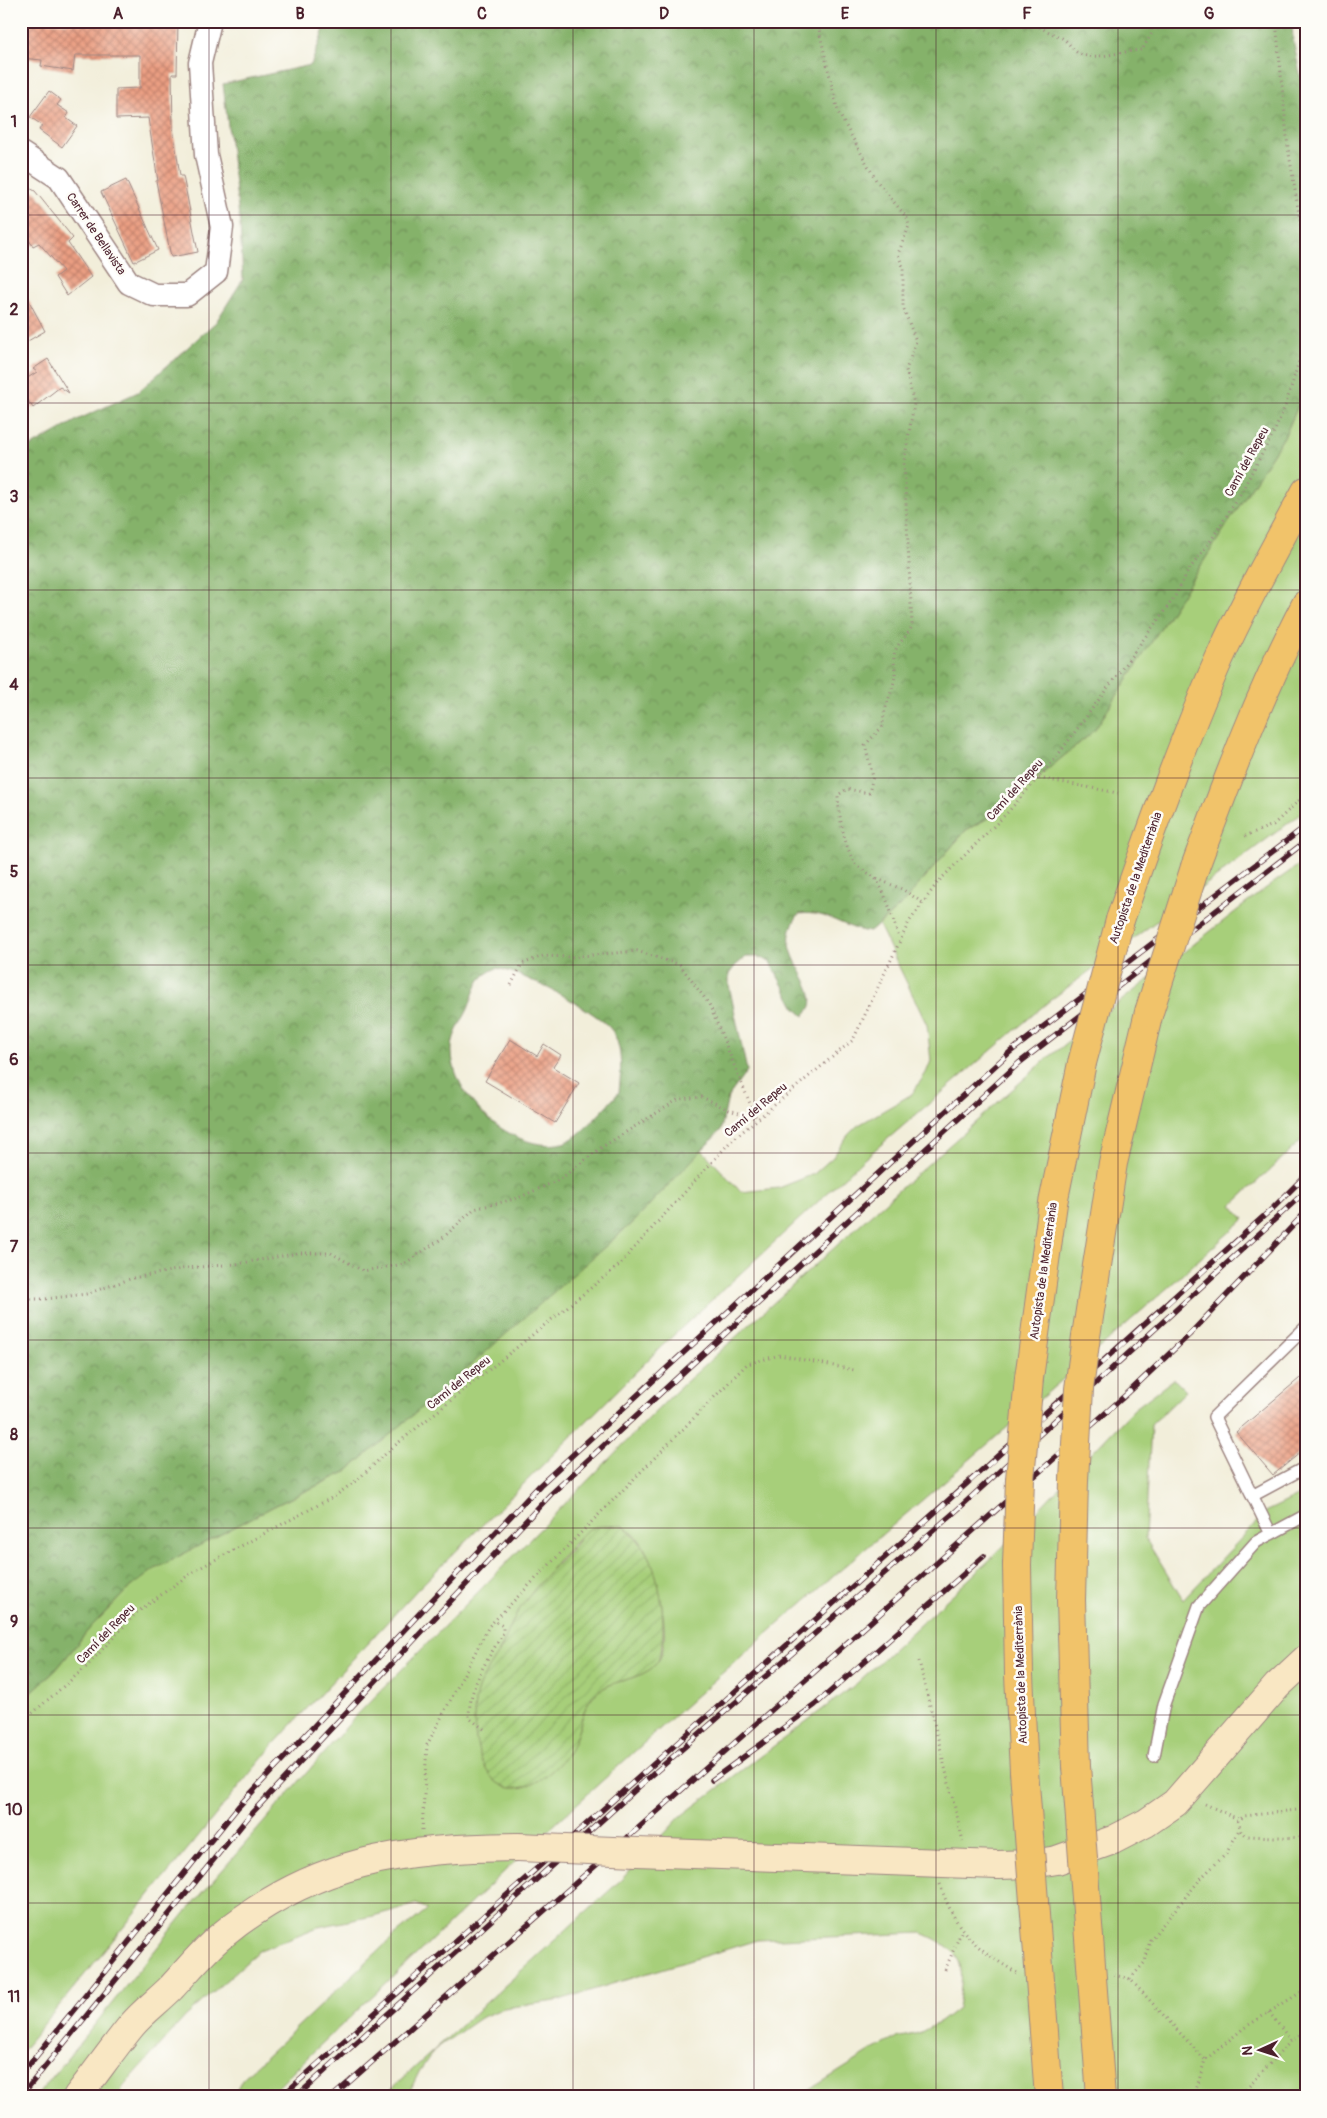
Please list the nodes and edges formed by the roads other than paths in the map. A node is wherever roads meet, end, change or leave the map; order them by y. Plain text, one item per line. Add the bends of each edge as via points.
1 (210, 21) edge
2 (21, 153) edge
3 (1306, 491) edge
4 (1306, 604) edge
5 (1306, 634) edge
6 (1260, 701) junction
7 (1306, 1327) edge
8 (1306, 1467) edge
9 (1252, 1496) junction
10 (1306, 1515) edge
11 (1271, 1534) junction
12 (1306, 1659) edge
13 (1154, 1756) dead end
14 (84, 2095) edge
15 (1049, 2097) edge
16 (1101, 2097) edge

1 - 2 street, Carrer de Bellavista via 200,63 206,155 222,227 216,272 186,295 154,295 128,283 59,178
3 - 15 highway, Autopista de la Mediterrània, bridge via 1220,658 1149,836 1120,920 1082,1063 1053,1203 1029,1378 1020,1479 1017,1565 1024,1771
4 - 6 highway
5 - 6 highway
6 - 16 highway, bridge via 1195,867 1149,1012 1113,1163 1079,1388 1071,1600 1076,1766
7 - 9 lane via 1214,1417
8 - 9 lane
9 - 11 lane
10 - 11 lane
11 - 13 lane via 1256,1542 1200,1606 1164,1704
12 - 14 street, bridge via 1277,1686 1176,1803 1113,1840 1082,1852 1032,1864 518,1847 462,1847 363,1862 276,1897 220,1937 134,2023

